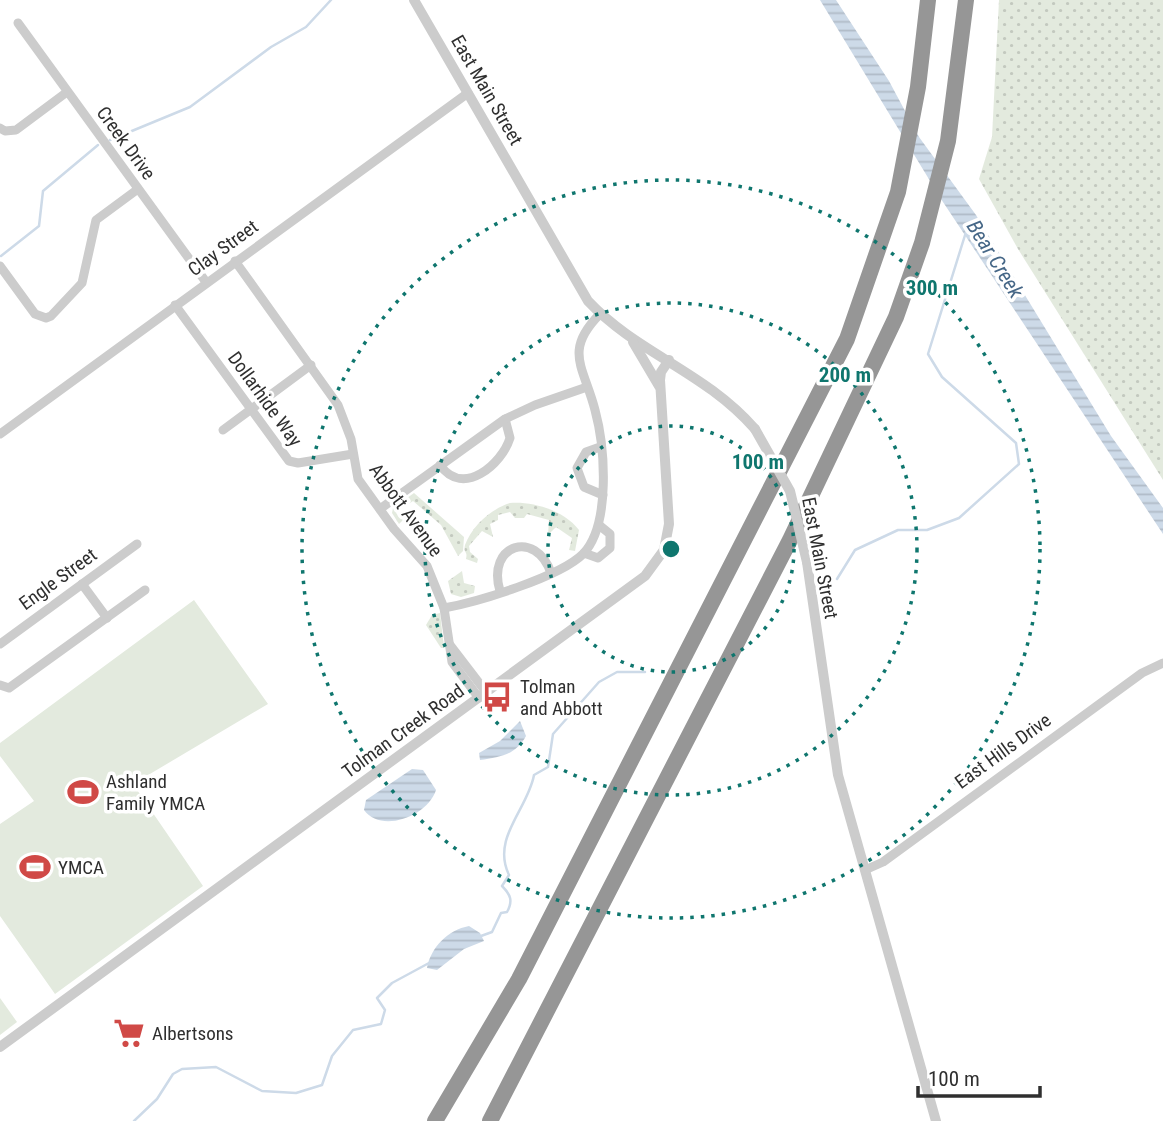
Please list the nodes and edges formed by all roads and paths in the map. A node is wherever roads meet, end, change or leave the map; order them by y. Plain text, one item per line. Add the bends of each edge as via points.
1 (414, 0) edge
2 (928, 0) edge
3 (966, 0) edge
4 (18, 23) dead end
5 (67, 92) junction
6 (468, 93) junction
7 (0, 128) edge
8 (138, 189) junction
9 (235, 261) junction
10 (0, 266) edge
11 (206, 282) junction
12 (175, 305) junction
13 (600, 314) junction
14 (630, 337) junction
15 (669, 360) junction
16 (311, 365) junction
17 (587, 387) junction
18 (661, 392) junction
19 (251, 410) junction
20 (505, 419) junction
21 (223, 430) dead end
22 (0, 434) edge
23 (600, 447) junction
24 (353, 454) junction
25 (440, 465) junction
26 (603, 495) junction
27 (380, 509) junction
28 (599, 525) junction
29 (137, 544) dead end
30 (584, 553) junction
31 (551, 573) junction
32 (82, 584) junction
33 (145, 590) dead end
34 (500, 591) junction
35 (444, 608) junction
36 (107, 618) junction
37 (0, 644) edge
38 (1163, 663) edge
39 (0, 685) edge
40 (483, 695) junction
41 (865, 870) junction
42 (0, 1047) edge
43 (470, 1064) junction
44 (435, 1121) edge
45 (443, 1121) edge
46 (492, 1121) edge
47 (936, 1121) edge

1 - 6 street, East Main Street
2 - 43 highway via 918,87 898,192 865,292 819,397
3 - 46 highway via 948,141 895,317 832,454
4 - 5 street, Creek Drive
5 - 7 street via 16,130
5 - 8 street, Creek Drive
6 - 9 street, Clay Street
6 - 13 street, East Main Street via 580,290
8 - 10 street via 96,220 82,283 51,316 35,314
8 - 11 street, Creek Drive
9 - 11 street, Clay Street
9 - 16 street, Abbott Avenue
11 - 12 street, Clay Street
12 - 19 street, Dollarhide Way
12 - 22 street, Clay Street
13 - 14 street, East Main Street
13 - 17 street via 583,332 578,351
14 - 15 street, East Main Street
14 - 18 street
15 - 18 street, Tolman Creek Road via 661,372
15 - 41 street, East Main Street, bridge via 720,394 755,429 790,491 807,562 832,748
16 - 19 street
16 - 24 street, Abbott Avenue via 338,405
17 - 20 street
17 - 23 street via 598,419
18 - 40 street, Tolman Creek Road via 669,524 659,560 639,582
19 - 21 street
19 - 24 street, Dollarhide Way via 293,463
20 - 25 street
20 - 25 street via 510,438 496,464 484,473 454,477
23 - 26 street
23 - 26 street via 586,452 577,468 584,487
24 - 27 street, Abbott Avenue via 358,479
25 - 27 street
26 - 28 street
27 - 35 street, Abbott Avenue via 427,566
28 - 30 street
28 - 30 street via 610,534 610,548 597,558
29 - 32 street, Engle Street
30 - 31 street
31 - 34 street
31 - 34 street via 538,552 513,548 496,568
32 - 36 street
32 - 37 street, Engle Street
33 - 36 street
34 - 35 street
35 - 40 street, Abbott Avenue via 452,662
36 - 39 street via 9,688
38 - 41 street, East Hills Drive via 1132,679 883,862
40 - 42 street, Tolman Creek Road
41 - 47 street, East Main Street
43 - 44 highway
43 - 45 highway

